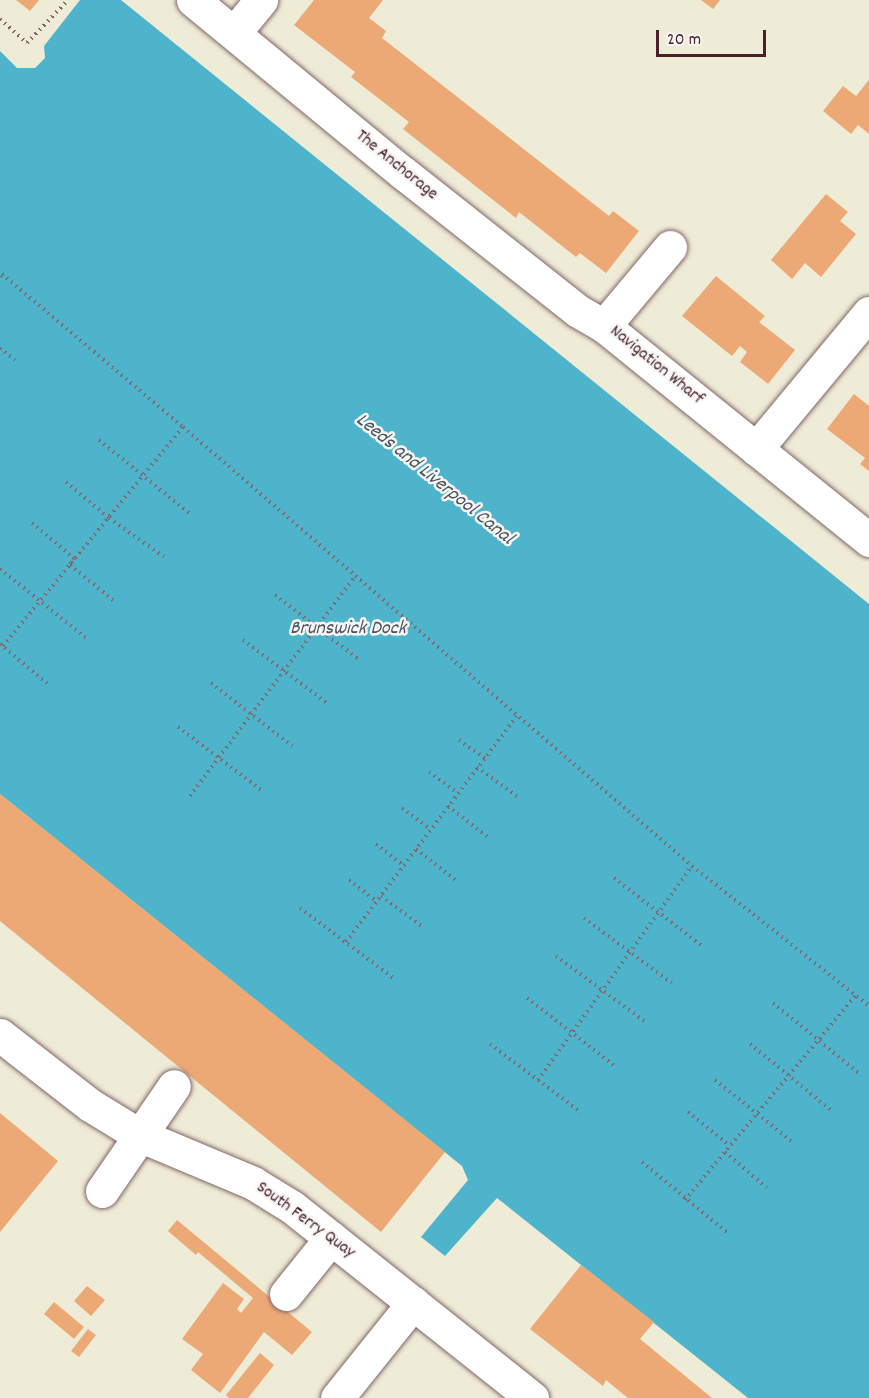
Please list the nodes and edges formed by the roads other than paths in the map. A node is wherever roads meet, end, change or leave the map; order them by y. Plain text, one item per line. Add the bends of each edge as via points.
1 (193, 0) edge
2 (261, 0) edge
3 (234, 33) junction
4 (670, 247) dead end
5 (869, 313) edge
6 (604, 326) junction
7 (756, 449) junction
8 (869, 540) edge
9 (0, 1035) edge
10 (174, 1086) dead end
11 (139, 1135) junction
12 (102, 1191) dead end
13 (331, 1239) junction
14 (286, 1294) dead end
15 (413, 1303) junction
16 (338, 1398) edge
17 (532, 1398) edge

1 - 3 street, The Anchorage
2 - 3 street
3 - 6 street, The Anchorage via 411,180
4 - 6 street, Navigation Wharf
5 - 7 street
6 - 7 street, Navigation Wharf
7 - 8 street, Navigation Wharf
9 - 11 street, South Ferry Quay via 90,1106
10 - 11 street
11 - 12 street
11 - 13 street, South Ferry Quay via 253,1183 292,1207
13 - 14 street
13 - 15 street, South Ferry Quay
15 - 16 street
15 - 17 street, South Ferry Quay

